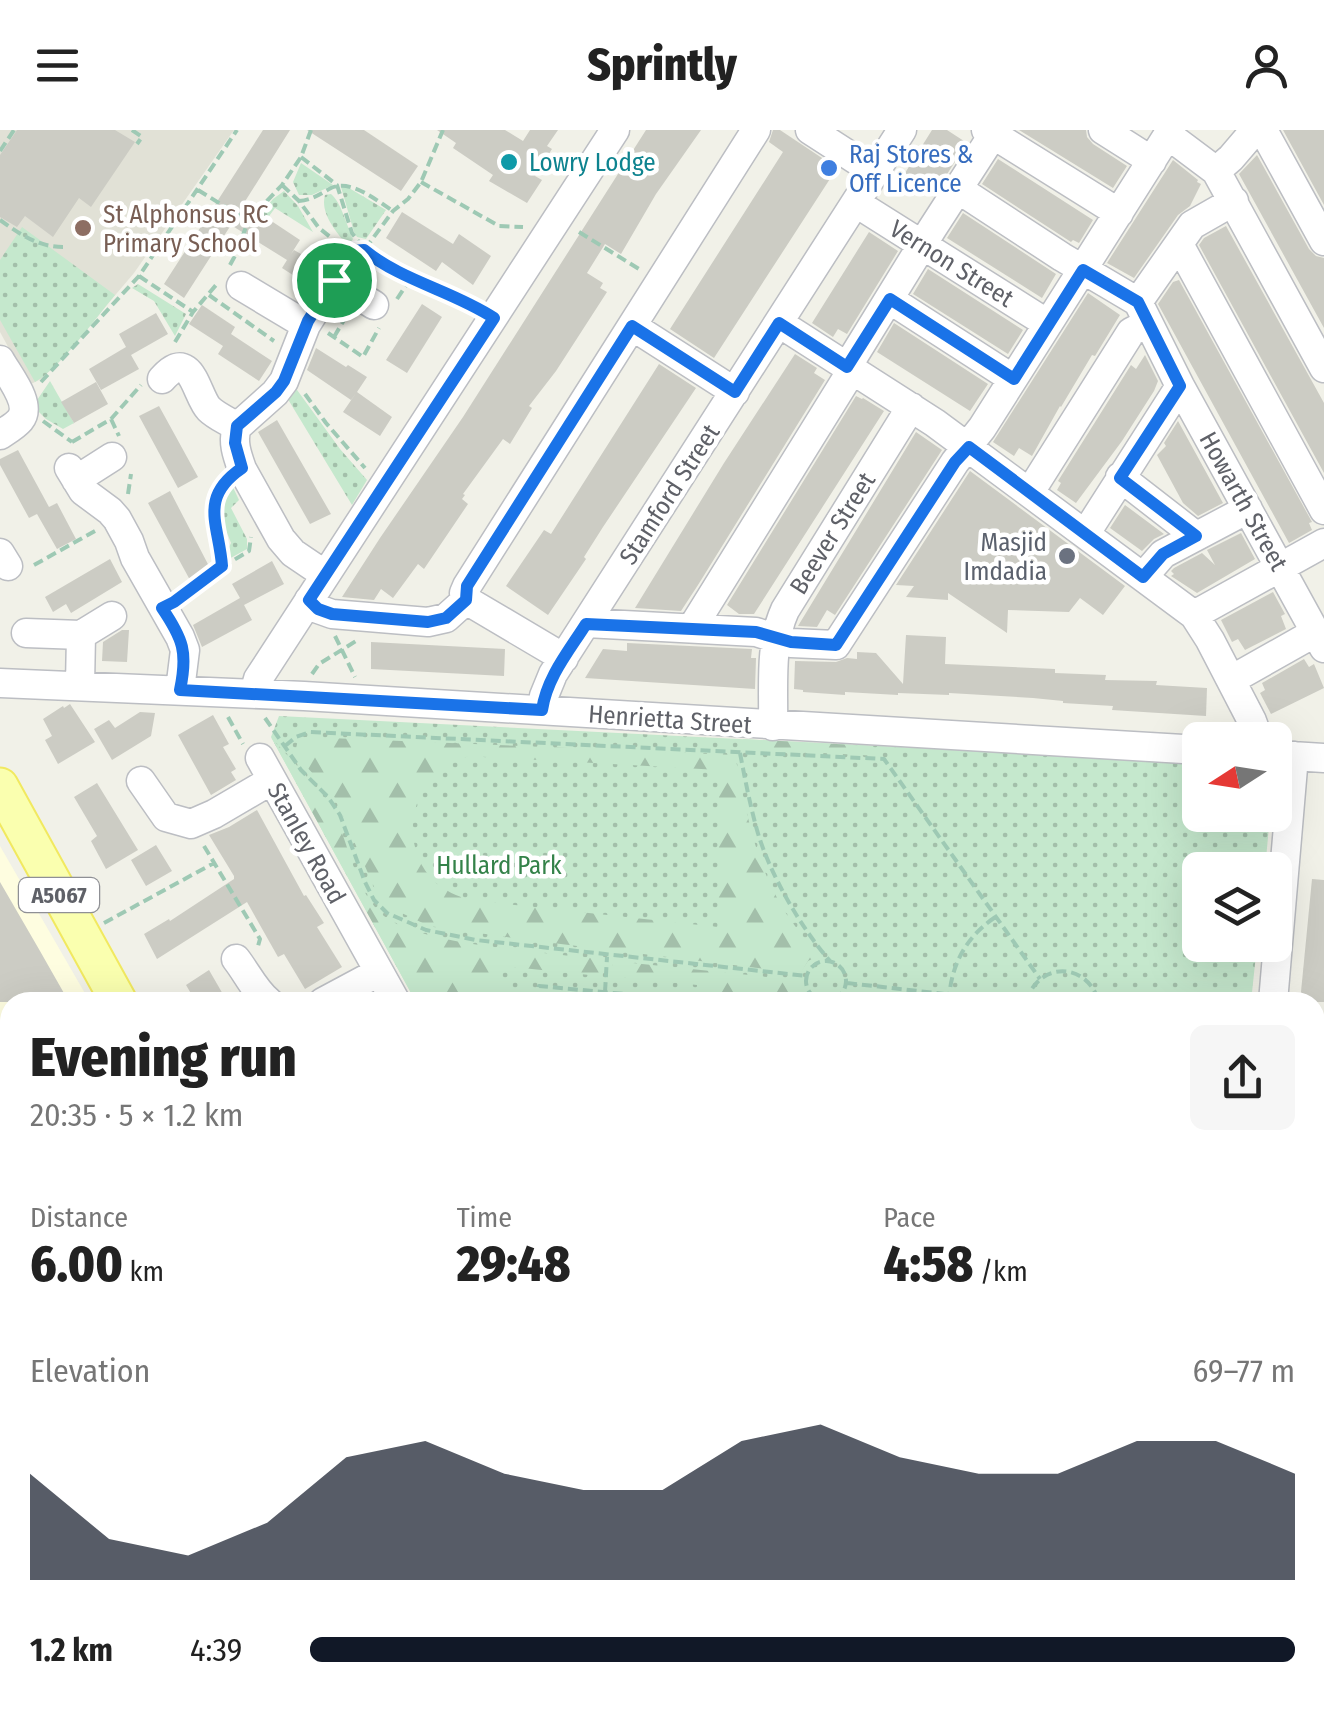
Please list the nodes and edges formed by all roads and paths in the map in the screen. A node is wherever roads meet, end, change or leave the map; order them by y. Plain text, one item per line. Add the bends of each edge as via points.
1 (14, 130) edge
2 (132, 130) edge
3 (237, 130) edge
4 (311, 130) edge
5 (442, 130) edge
6 (615, 130) edge
7 (756, 130) edge
8 (810, 130) edge
9 (1102, 130) edge
10 (1259, 130) edge
11 (991, 132) edge
12 (1170, 132) edge
13 (137, 144) dead end
14 (0, 151) edge
15 (889, 151) edge
16 (301, 157) junction
17 (1152, 160) junction
18 (1216, 171) junction
19 (421, 182) junction
20 (282, 185) junction
21 (336, 185) junction
22 (198, 190) junction
23 (958, 190) junction
24 (300, 201) junction
25 (1234, 201) junction
26 (856, 203) junction
27 (393, 211) junction
28 (1119, 214) junction
29 (0, 220) edge
30 (552, 227) junction
31 (1324, 241) edge
32 (922, 244) junction
33 (1180, 246) junction
34 (62, 248) dead end
35 (348, 262) junction
36 (139, 276) junction
37 (1079, 277) junction
38 (660, 282) junction
39 (242, 286) dead end
40 (208, 295) dead end
41 (890, 299) junction
42 (374, 304) dead end
43 (193, 312) dead end
44 (494, 318) junction
45 (1148, 322) junction
46 (779, 323) junction
47 (1048, 324) junction
48 (306, 325) junction
49 (632, 326) junction
50 (0, 360) edge
51 (291, 363) junction
52 (1324, 368) edge
53 (850, 369) junction
54 (162, 378) dead end
55 (1014, 379) junction
56 (1180, 386) junction
57 (735, 392) junction
58 (21, 400) junction
59 (910, 407) junction
60 (237, 426) junction
61 (958, 432) junction
62 (0, 435) edge
63 (242, 468) junction
64 (87, 469) joint
65 (1120, 478) junction
66 (386, 481) junction
67 (1030, 492) junction
68 (1248, 509) junction
69 (1324, 510) edge
70 (117, 519) junction
71 (271, 522) junction
72 (1086, 533) junction
73 (1196, 536) junction
74 (1318, 547) edge
75 (14, 561) edge
76 (222, 566) junction
77 (1281, 568) junction
78 (324, 574) junction
79 (1143, 577) junction
80 (309, 600) junction
81 (471, 604) junction
82 (162, 608) junction
83 (1194, 615) junction
84 (112, 616) dead end
85 (586, 624) junction
86 (692, 628) junction
87 (26, 633) dead end
88 (334, 633) dead end
89 (81, 635) junction
90 (365, 637) dead end
91 (776, 637) junction
92 (1320, 640) edge
93 (341, 650) junction
94 (564, 658) junction
95 (1231, 680) junction
96 (0, 684) edge
97 (80, 685) junction
98 (180, 690) junction
99 (214, 692) junction
100 (254, 694) junction
101 (304, 696) junction
102 (366, 699) junction
103 (542, 710) junction
104 (1252, 722) edge
105 (773, 726) junction
106 (528, 741) junction
107 (1182, 749) edge
108 (528, 750) dead end
109 (740, 752) junction
110 (1292, 756) edge
111 (1324, 758) edge
112 (273, 761) junction
113 (0, 786) edge
114 (144, 795) dead end
115 (192, 824) junction
116 (1281, 832) edge
117 (214, 863) junction
118 (996, 916) junction
119 (82, 936) junction
120 (608, 956) junction
121 (830, 962) junction
122 (247, 965) joint
123 (379, 972) junction
124 (807, 976) junction
125 (1040, 979) junction
126 (847, 983) junction
127 (113, 992) edge
128 (259, 992) edge
129 (341, 992) edge
130 (390, 992) edge
131 (539, 992) edge
132 (604, 992) joint
133 (810, 992) edge
134 (843, 992) edge
135 (905, 992) edge
136 (951, 992) edge
137 (1030, 992) edge
138 (1095, 992) edge
139 (1273, 992) edge

1 - 14 path
2 - 13 path via 142,137
3 - 22 path
4 - 16 path
5 - 19 path
6 - 30 street
7 - 38 street
8 - 15 street
9 - 17 street
10 - 18 street
10 - 31 street
11 - 23 street
11 - 28 street
12 - 17 street
12 - 18 street
15 - 26 street, Stamford Street
16 - 20 path
16 - 21 path
17 - 28 street
18 - 25 street
19 - 27 path
19 - 30 path via 499,226
20 - 22 path via 248,220
20 - 24 path
21 - 24 path
21 - 27 path
21 - 35 path via 352,234
22 - 36 path
23 - 32 street
23 - 37 street
24 - 35 path
25 - 33 street via 1192,226
25 - 52 street
26 - 32 street, Vernon Street
26 - 46 street, Stamford Street
27 - 35 path
28 - 37 street
29 - 34 path via 34,242
30 - 38 path
30 - 44 street
32 - 41 street
32 - 47 street, Vernon Street
33 - 45 street
33 - 69 street
35 - 42 street
35 - 44 path via 376,260
35 - 48 street
36 - 43 path
36 - 58 path
37 - 45 street
37 - 47 street
38 - 49 street
39 - 48 street
40 - 51 path
41 - 53 street
41 - 55 street
44 - 66 street
45 - 56 street, Howarth Street
45 - 67 street via 1132,332
46 - 53 street
46 - 57 street, Stamford Street
47 - 55 street
48 - 51 street
49 - 57 street
49 - 81 street via 467,586
50 - 58 street
51 - 60 street via 276,392
51 - 66 path via 326,423 366,469
53 - 59 street
53 - 86 street
54 - 60 street via 177,369 190,372 210,410
55 - 61 street
56 - 65 street
56 - 68 street, Howarth Street
57 - 85 street, Stamford Street
58 - 62 street via 22,418
58 - 64 path via 68,438
59 - 61 street
59 - 91 street, Beever Street via 784,610
60 - 63 street
61 - 67 street
61 - 91 street via 955,462 836,645
63 - 71 street
63 - 76 path via 225,483 212,511
64 - 70 street via 89,497
65 - 72 street
65 - 73 street
66 - 78 street
67 - 72 street
68 - 73 street
68 - 77 street, Howarth Street
70 - 75 path
70 - 82 street
71 - 76 path via 252,534 249,551
71 - 78 street via 294,553
72 - 79 street
73 - 79 street via 1163,554
74 - 77 street
76 - 82 path
77 - 83 street
77 - 92 street, Howarth Street
78 - 80 street
79 - 83 street
80 - 81 street via 332,614 428,622
80 - 100 street
81 - 94 street
82 - 98 street via 185,650
83 - 95 street
84 - 89 street
85 - 86 street
85 - 94 street, Stamford Street
86 - 91 street
87 - 89 street
88 - 93 path
89 - 97 street
90 - 93 path
91 - 105 street, Beever Street
92 - 95 street
93 - 101 path via 319,664
93 - 102 path
94 - 103 street, Stamford Street
95 - 104 street
96 - 97 street, Henrietta Street
97 - 98 street, Henrietta Street
98 - 99 street, Henrietta Street
99 - 100 street, Henrietta Street
99 - 112 path, Stanley Road via 250,756
100 - 101 street, Henrietta Street
101 - 102 street, Henrietta Street
102 - 103 street, Henrietta Street
103 - 105 street, Henrietta Street
105 - 107 street, Henrietta Street
106 - 108 path
106 - 109 path
106 - 112 path via 310,732
109 - 118 path via 884,759
109 - 121 path via 769,864
110 - 111 street
112 - 112 path via 256,732 261,712
112 - 115 street via 214,814
112 - 120 path via 301,770 328,797 374,900 387,914 476,940
112 - 123 street, Stanley Road
113 - 119 main road, A5067
114 - 115 street via 166,816
115 - 117 path
116 - 139 street
117 - 119 path
117 - 122 path via 260,940
118 - 125 path
118 - 136 path via 968,941
119 - 127 main road, A5067
120 - 124 path
120 - 132 path
121 - 124 path via 813,966
121 - 126 path via 844,971
122 - 128 street
123 - 129 street
123 - 130 street, Stanley Road
124 - 133 path
125 - 137 path
125 - 138 path via 1075,973
126 - 134 path
126 - 135 path
131 - 132 path via 539,986

